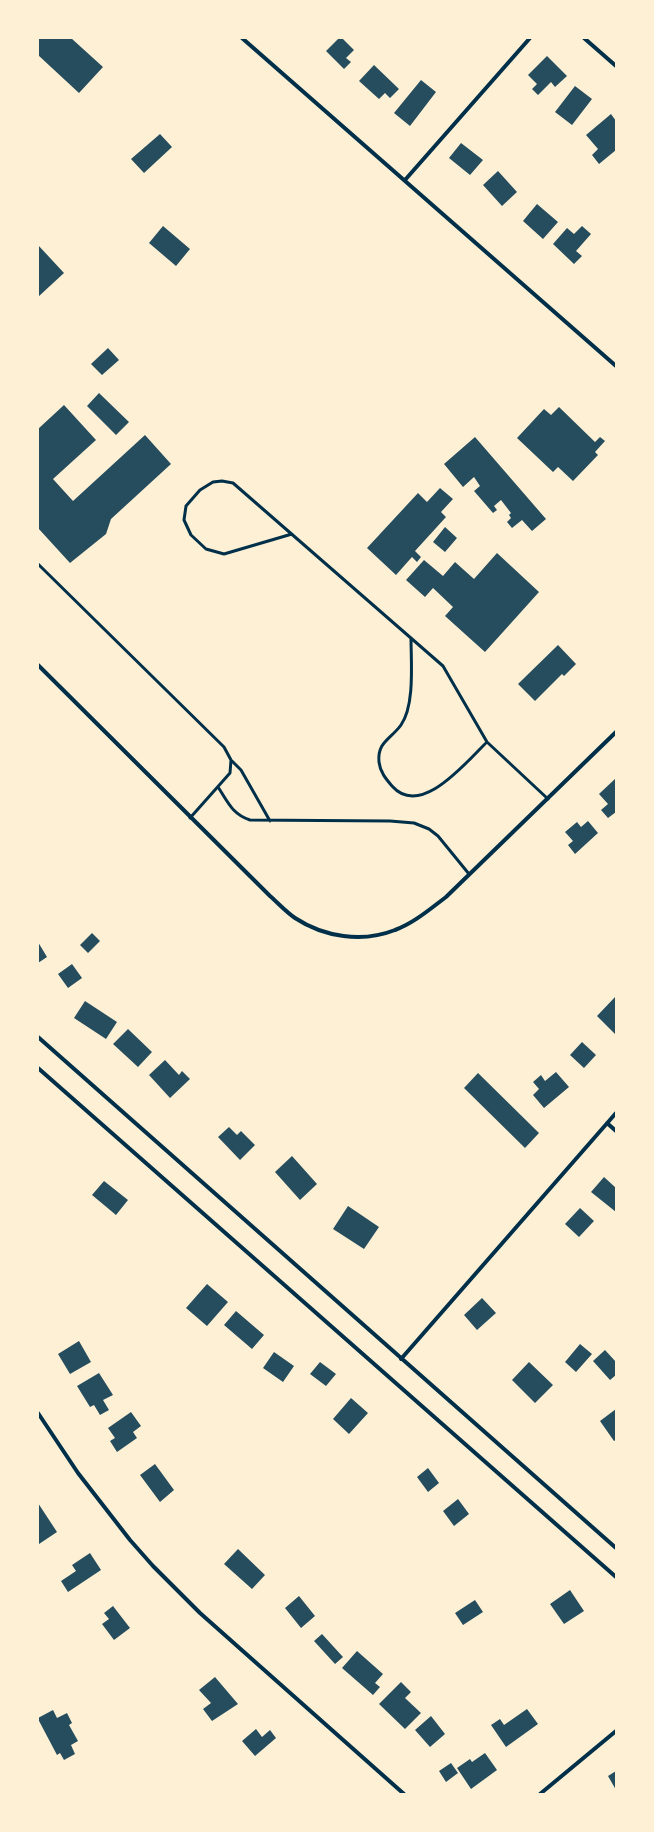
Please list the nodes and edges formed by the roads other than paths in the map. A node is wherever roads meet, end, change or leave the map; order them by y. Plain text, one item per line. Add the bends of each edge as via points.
1 (242, 38) edge
2 (530, 38) edge
3 (584, 38) edge
4 (616, 66) edge
5 (405, 180) junction
6 (616, 366) edge
7 (292, 534) junction
8 (38, 564) edge
9 (411, 638) junction
10 (38, 665) edge
11 (616, 732) edge
12 (487, 742) junction
13 (231, 760) junction
14 (218, 787) junction
15 (548, 799) junction
16 (190, 818) junction
17 (270, 821) junction
18 (469, 874) junction
19 (38, 1037) edge
20 (38, 1068) edge
21 (616, 1113) edge
22 (607, 1123) junction
23 (616, 1131) edge
24 (401, 1359) junction
25 (38, 1413) edge
26 (616, 1548) edge
27 (616, 1577) edge
28 (616, 1731) edge
29 (404, 1794) edge
30 (540, 1794) edge

1 - 5 street
2 - 5 street
3 - 4 street
5 - 6 street
7 - 7 lane via 233,484 222,480 200,490 186,506 184,520 190,535 206,549 224,554
7 - 9 lane
8 - 13 lane via 224,748
9 - 12 lane via 443,666
9 - 12 lane via 407,713 401,725 381,745 379,762 383,776 395,790 407,796 422,795 446,782
10 - 16 street
11 - 15 street
12 - 15 lane
13 - 14 lane via 230,773
13 - 17 lane via 241,770
14 - 16 lane
14 - 17 lane via 239,817
15 - 18 street
16 - 18 street via 294,917 326,933 346,936 371,935 394,930 424,914
17 - 18 lane via 414,823 438,836
19 - 24 street
20 - 27 street
21 - 22 street
22 - 23 street
22 - 24 street
24 - 26 street
25 - 29 street via 82,1479 153,1566 200,1613
28 - 30 street

